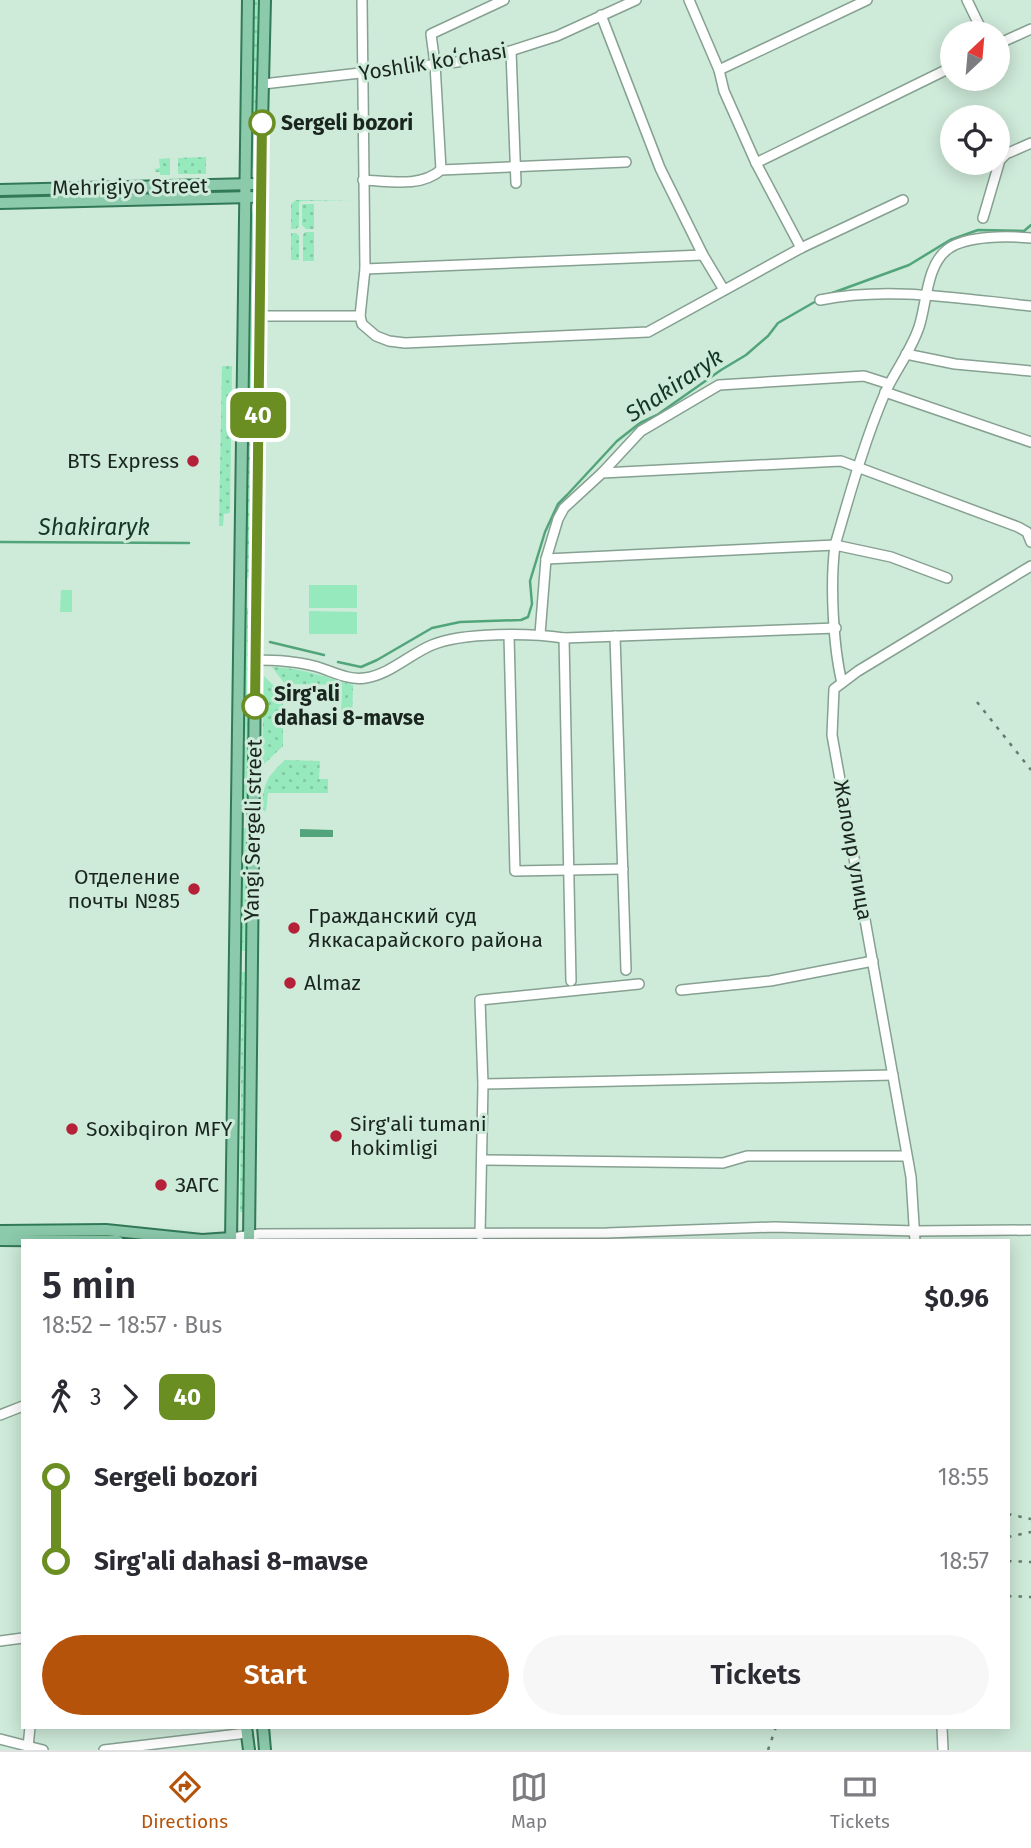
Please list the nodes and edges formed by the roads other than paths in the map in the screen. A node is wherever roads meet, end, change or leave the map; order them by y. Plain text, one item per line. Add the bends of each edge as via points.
1 (248, 0) edge
2 (265, 0) edge
3 (362, 0) edge
4 (504, 0) edge
5 (636, 0) edge
6 (689, 0) edge
7 (867, 0) edge
8 (967, 0) edge
9 (601, 15) junction
10 (977, 21) edge
11 (1031, 29) edge
12 (1010, 39) edge
13 (511, 51) junction
14 (436, 64) junction
15 (719, 70) junction
16 (940, 72) edge
17 (362, 73) junction
18 (263, 84) junction
19 (1031, 143) edge
20 (626, 162) dead end
21 (756, 163) junction
22 (516, 166) junction
23 (441, 170) junction
24 (363, 180) junction
25 (516, 183) dead end
26 (246, 184) junction
27 (261, 184) junction
28 (0, 190) edge
29 (261, 197) junction
30 (246, 198) junction
31 (903, 201) dead end
32 (0, 203) edge
33 (983, 218) dead end
34 (1030, 238) edge
35 (801, 248) junction
36 (703, 255) junction
37 (365, 269) junction
38 (724, 290) junction
39 (927, 296) junction
40 (820, 300) dead end
41 (1031, 306) edge
42 (259, 316) junction
43 (360, 316) junction
44 (906, 354) junction
45 (1031, 370) edge
46 (888, 388) junction
47 (1031, 442) edge
48 (859, 467) junction
49 (602, 473) junction
50 (1031, 542) edge
51 (835, 545) junction
52 (546, 559) junction
53 (1031, 566) edge
54 (947, 578) dead end
55 (256, 590) junction
56 (239, 591) junction
57 (836, 628) junction
58 (540, 634) junction
59 (509, 636) junction
60 (615, 636) junction
61 (564, 638) junction
62 (256, 660) junction
63 (842, 683) junction
64 (236, 814) junction
65 (254, 815) junction
66 (623, 869) junction
67 (568, 870) junction
68 (873, 961) junction
69 (234, 969) junction
70 (251, 969) junction
71 (626, 970) dead end
72 (570, 981) dead end
73 (639, 984) dead end
74 (681, 990) dead end
75 (893, 1075) junction
76 (483, 1084) junction
77 (906, 1156) junction
78 (483, 1160) junction
79 (1031, 1230) edge
80 (0, 1231) edge
81 (480, 1235) junction
82 (915, 1236) edge
83 (192, 1239) edge
84 (240, 1239) edge
85 (0, 1240) edge
86 (21, 1240) edge
87 (21, 1407) edge
88 (0, 1415) edge
89 (21, 1639) edge
90 (0, 1641) edge
91 (30, 1729) edge
92 (262, 1729) edge
93 (942, 1729) edge
94 (247, 1730) edge
95 (0, 1739) edge
96 (27, 1749) edge
97 (43, 1750) edge
98 (104, 1750) edge
99 (249, 1750) edge
100 (265, 1750) edge
101 (943, 1750) edge

1 - 26 main road, Yangi Sergeli street
2 - 18 main road, Yangi Sergeli street
3 - 17 street
4 - 14 street via 431,34
5 - 9 street, Yoshlik koʻchasi
6 - 15 street
7 - 15 street
8 - 10 street
9 - 13 street, Yoshlik koʻchasi
9 - 36 street via 660,168
11 - 12 street
13 - 14 street, Yoshlik koʻchasi
13 - 22 street
14 - 17 street, Yoshlik koʻchasi
14 - 23 street
15 - 21 street
16 - 21 street
17 - 18 street, Yoshlik koʻchasi
17 - 24 street
18 - 27 main road, Yangi Sergeli street
19 - 33 street via 1000,160
20 - 22 street
21 - 35 street
22 - 23 street
22 - 25 street
23 - 24 street via 415,182
24 - 37 street
26 - 27 main road, Mehrigiyo Street
26 - 28 main road, Mehrigiyo Street
26 - 30 main road, Yangi Sergeli street
27 - 29 main road, Yangi Sergeli street
29 - 30 main road, Mehrigiyo Street
29 - 42 main road, Yangi Sergeli street
30 - 32 main road, Mehrigiyo Street
30 - 56 main road, Yangi Sergeli street
31 - 35 street
34 - 39 street via 977,239 948,248 934,265
35 - 38 street
36 - 37 street
36 - 38 street
37 - 43 street
38 - 43 street via 648,332 405,343 376,336
39 - 40 street via 897,293
39 - 41 street
39 - 44 street
42 - 43 street
42 - 55 main road, Yangi Sergeli street
44 - 45 street via 955,364
44 - 46 street
46 - 47 street
46 - 48 street
46 - 49 street via 864,376 719,385 641,431
48 - 49 street via 841,461
48 - 50 street via 1018,527 1027,532
48 - 51 street
49 - 52 street via 564,508
51 - 52 street
51 - 54 street via 891,557
51 - 57 street
52 - 58 street
53 - 63 street
55 - 56 main road
55 - 62 main road, Yangi Sergeli street
56 - 64 main road, Yangi Sergeli street
57 - 60 street
57 - 63 street
58 - 59 street
58 - 61 street
59 - 62 street via 435,644 364,678 312,665
59 - 67 street via 516,871
60 - 61 street
60 - 66 street
61 - 67 street
62 - 65 main road, Yangi Sergeli street
63 - 68 street, Жалоир улица via 834,689 832,736
64 - 65 main road
64 - 69 main road, Yangi Sergeli street
65 - 70 main road, Yangi Sergeli street
66 - 67 street
66 - 71 street
67 - 72 street
68 - 74 street via 770,981
68 - 75 street, Жалоир улица
69 - 70 main road
69 - 84 main road, Yangi Sergeli street
70 - 84 main road, Yangi Sergeli street
73 - 76 street via 480,1000
75 - 76 street
75 - 77 street, Жалоир улица
76 - 78 street
77 - 78 street via 747,1156 723,1163
77 - 82 street, Жалоир улица
78 - 81 street
79 - 82 street
80 - 83 main road via 106,1230
81 - 82 street via 774,1227
81 - 84 street
85 - 86 main road
87 - 88 street
89 - 90 street
91 - 96 street
92 - 100 main road
93 - 101 street
94 - 98 street
94 - 99 main road
95 - 96 street
96 - 97 street

